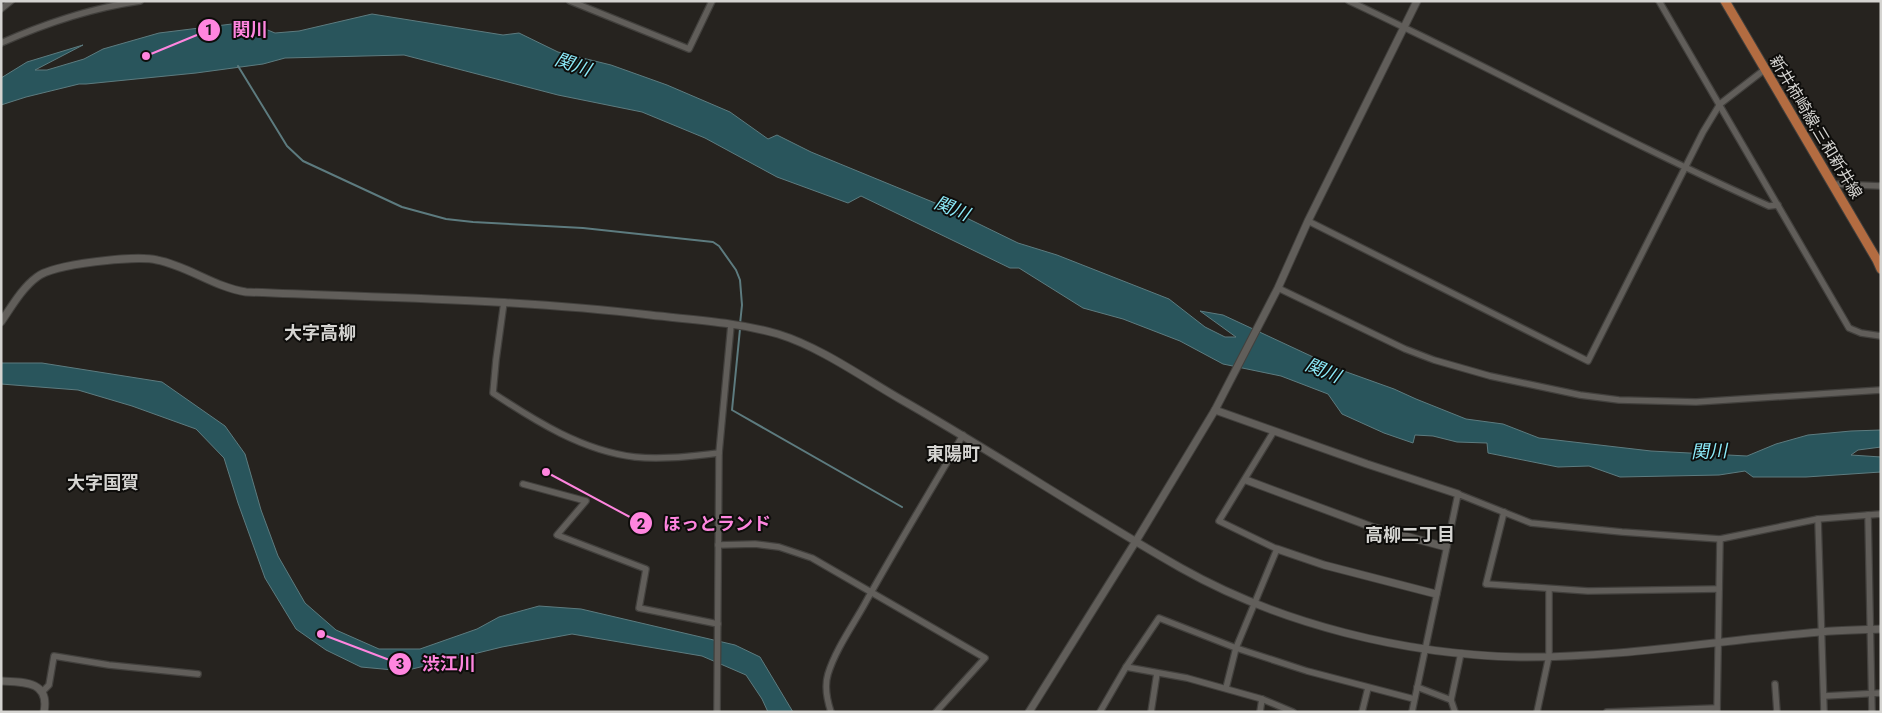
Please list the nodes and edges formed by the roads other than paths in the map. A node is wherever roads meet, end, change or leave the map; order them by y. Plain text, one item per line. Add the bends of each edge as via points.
1 (11, 1) edge
2 (140, 1) edge
3 (570, 1) edge
4 (712, 1) edge
5 (1349, 1) edge
6 (1417, 1) edge
7 (1659, 1) edge
8 (1725, 1) edge
9 (1, 9) edge
10 (1404, 27) junction
11 (1, 43) edge
12 (1764, 70) junction
13 (1720, 104) junction
14 (1686, 169) junction
15 (1833, 184) junction
16 (1881, 186) edge
17 (1778, 205) junction
18 (1308, 221) junction
19 (1880, 263) edge
20 (1278, 288) junction
21 (504, 302) junction
22 (1, 322) edge
23 (731, 325) junction
24 (1881, 336) edge
25 (1881, 390) edge
26 (1217, 406) junction
27 (1274, 431) junction
28 (963, 435) junction
29 (719, 453) junction
30 (1246, 480) junction
31 (523, 484) dead end
32 (1458, 494) junction
33 (1504, 512) junction
34 (1881, 514) edge
35 (1868, 515) junction
36 (1818, 519) junction
37 (1136, 540) junction
38 (1720, 540) junction
39 (718, 545) junction
40 (1446, 547) junction
41 (1277, 549) junction
42 (1549, 589) junction
43 (1719, 590) junction
44 (872, 591) junction
45 (1436, 594) junction
46 (1255, 602) junction
47 (718, 624) junction
48 (1881, 629) edge
49 (1869, 630) junction
50 (1821, 632) junction
51 (1718, 644) junction
52 (1236, 648) junction
53 (1426, 650) junction
54 (1461, 653) junction
55 (1549, 656) junction
56 (1126, 667) junction
57 (1157, 673) junction
58 (198, 674) dead end
59 (1, 680) edge
60 (1775, 684) dead end
61 (1417, 687) junction
62 (1226, 688) junction
63 (1368, 688) junction
64 (42, 692) junction
65 (1871, 693) junction
66 (1881, 693) edge
67 (1824, 696) junction
68 (1262, 699) junction
69 (1414, 699) junction
70 (1451, 700) junction
71 (1717, 710) edge
72 (44, 712) edge
73 (717, 712) edge
74 (831, 712) edge
75 (936, 712) edge
76 (1029, 712) edge
77 (1100, 712) edge
78 (1151, 712) edge
79 (1260, 712) edge
80 (1293, 712) edge
81 (1362, 712) edge
82 (1412, 712) edge
83 (1455, 712) edge
84 (1537, 712) edge
85 (1607, 712) edge
86 (1777, 712) edge
87 (1824, 712) edge
88 (1872, 712) edge

1 - 9 street
2 - 11 street via 90,10
3 - 4 street via 689,49
5 - 10 street
6 - 10 street
7 - 13 street
8 - 12 main road, 新井柿崎線;三和新井線
10 - 14 street
10 - 18 street
12 - 13 street
12 - 15 main road, 新井柿崎線;三和新井線
13 - 14 street
13 - 17 street
14 - 17 street via 1769,206
14 - 18 street via 1588,361
15 - 16 street
15 - 19 main road, 新井柿崎線;三和新井線
17 - 24 street via 1849,328
18 - 20 street
20 - 25 street via 1434,360 1490,376 1580,395 1619,400 1696,402
20 - 26 street
21 - 22 street via 246,292 214,283 162,261 136,259 72,265 38,276
21 - 23 street via 583,307
21 - 29 street via 493,393 545,426 607,451 657,458
23 - 28 street via 784,336 821,353
23 - 29 street
26 - 27 street
26 - 37 street
27 - 30 street
27 - 32 street
28 - 37 street
28 - 44 street
29 - 39 street
30 - 40 street via 1372,527
30 - 41 street via 1219,521
31 - 47 street via 586,501 558,536 646,569 639,608
32 - 33 street
32 - 40 street
33 - 38 street via 1531,522
33 - 42 street via 1486,584
34 - 35 street
35 - 36 street
35 - 49 street
36 - 38 street
36 - 50 street
37 - 46 street via 1184,570
37 - 76 street
38 - 43 street
39 - 44 street via 779,547 812,558
39 - 47 street
40 - 45 street
41 - 45 street via 1324,565
41 - 46 street
42 - 43 street
42 - 55 street
43 - 51 street
44 - 74 street via 827,676 827,701
44 - 75 street via 985,658
45 - 53 street
46 - 52 street
46 - 53 street via 1348,633
47 - 73 street
48 - 49 street
49 - 50 street
49 - 65 street
50 - 51 street
50 - 67 street
51 - 55 street
51 - 71 street
52 - 56 street via 1158,618
52 - 62 street
52 - 63 street
53 - 54 street
53 - 61 street
54 - 55 street
54 - 70 street
55 - 84 street
56 - 57 street
56 - 77 street
57 - 62 street
57 - 78 street
58 - 64 street via 54,656 49,685
59 - 64 street via 31,684
60 - 86 street
61 - 69 street
61 - 70 street
62 - 68 street
63 - 69 street
63 - 81 street
64 - 72 street
65 - 66 street
65 - 67 street
65 - 88 street
67 - 87 street
68 - 79 street
68 - 80 street
69 - 82 street
70 - 83 street
71 - 85 street

